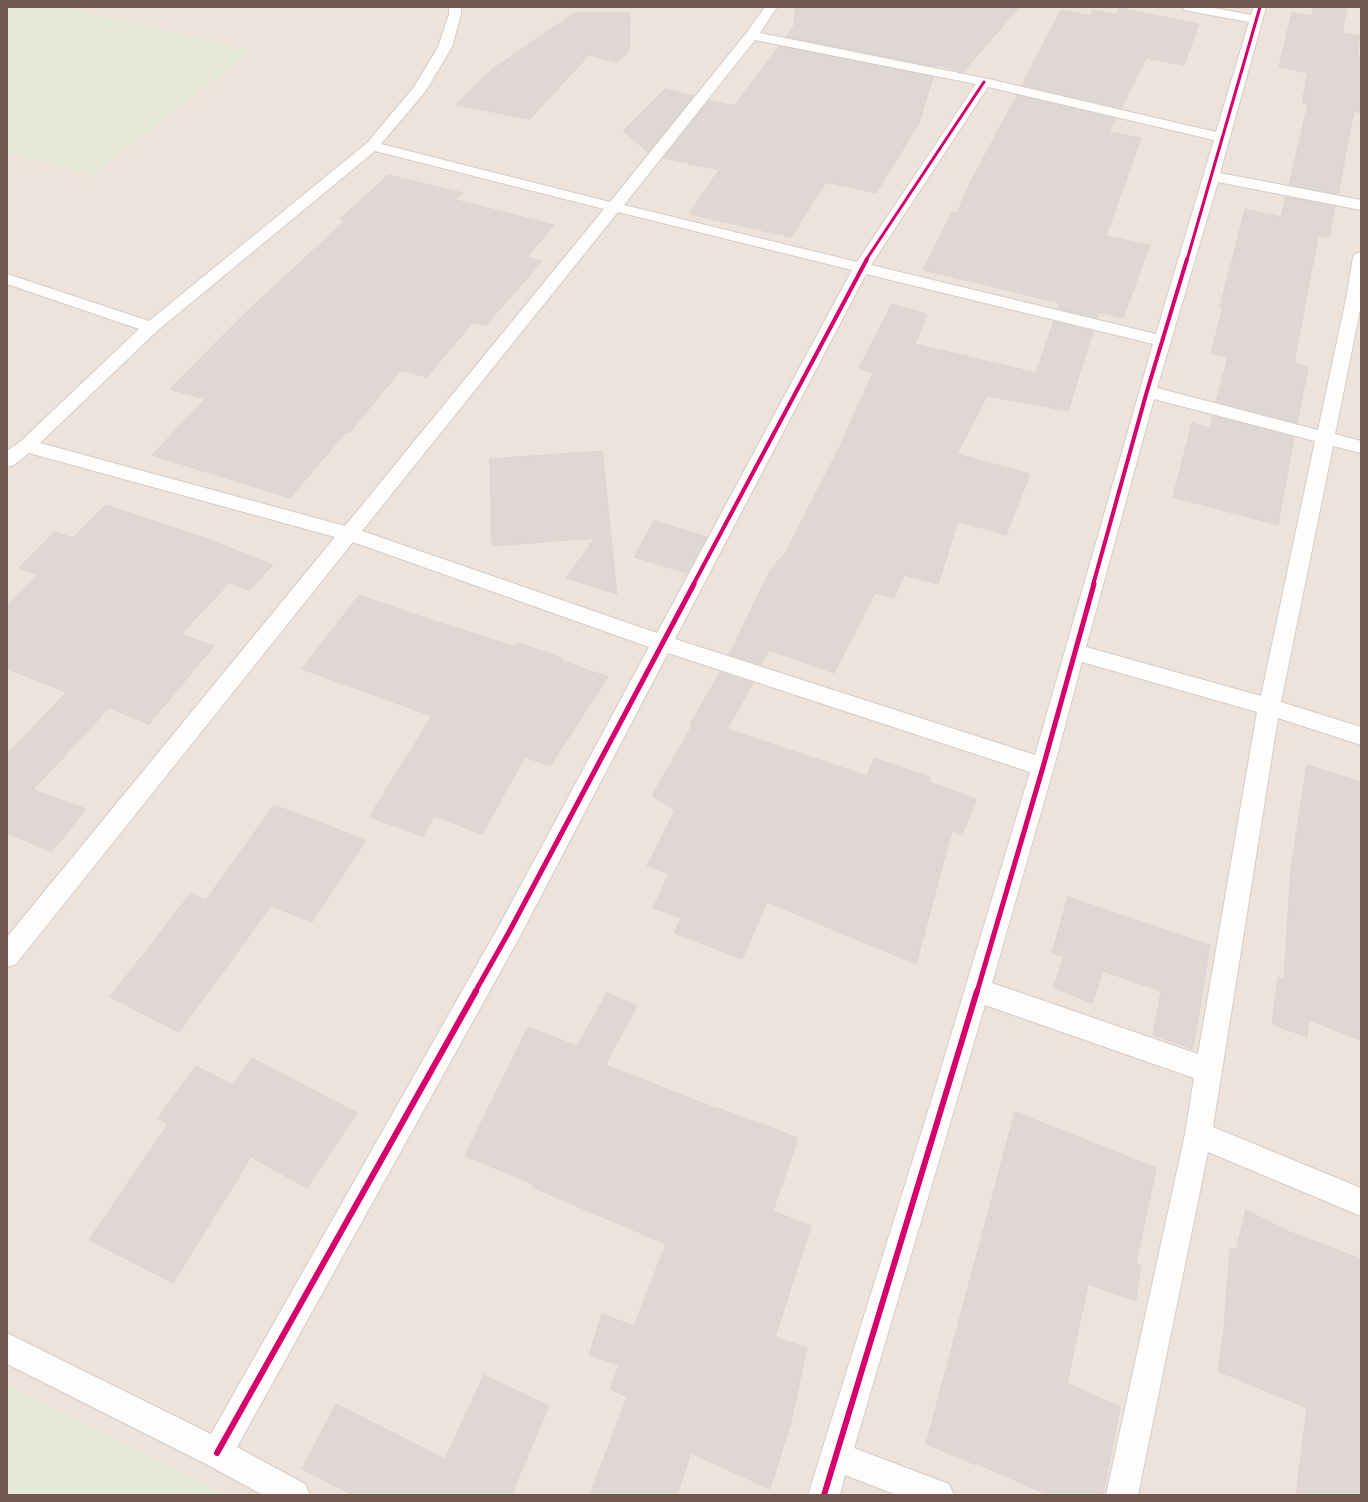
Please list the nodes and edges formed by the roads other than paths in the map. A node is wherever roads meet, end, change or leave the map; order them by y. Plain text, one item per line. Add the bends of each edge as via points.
1 (455, 7) edge
2 (771, 7) edge
3 (1189, 7) edge
4 (1258, 14) edge
5 (752, 35) junction
6 (984, 82) junction
7 (1222, 138) junction
8 (372, 146) junction
9 (1212, 176) junction
10 (1361, 205) edge
11 (614, 207) junction
12 (1361, 257) edge
13 (862, 266) junction
14 (7, 279) edge
15 (1358, 300) edge
16 (151, 327) junction
17 (1162, 341) junction
18 (1147, 391) junction
19 (1326, 438) junction
20 (26, 446) junction
21 (1361, 447) edge
22 (7, 462) edge
23 (350, 534) junction
24 (662, 643) junction
25 (1074, 652) junction
26 (1269, 707) junction
27 (1361, 736) edge
28 (1043, 768) junction
29 (7, 956) edge
30 (977, 990) junction
31 (1208, 1070) junction
32 (1198, 1134) junction
33 (1361, 1202) edge
34 (7, 1348) edge
35 (216, 1453) junction
36 (835, 1456) junction
37 (294, 1495) edge
38 (824, 1495) edge
39 (938, 1495) edge
40 (1122, 1495) edge

1 - 8 street via 445,47 420,89
2 - 5 street
3 - 4 street
4 - 7 street
5 - 6 street
5 - 11 street
6 - 7 street
6 - 13 street
7 - 9 street
8 - 11 street
8 - 16 street
9 - 10 street
9 - 17 street
11 - 13 street
11 - 23 street
12 - 15 street
13 - 17 street
13 - 24 street
14 - 16 street
15 - 19 street
16 - 20 street
17 - 18 street
18 - 19 street
18 - 25 street
19 - 21 street
19 - 26 street
20 - 22 street
20 - 23 street
23 - 24 street
23 - 29 street
24 - 28 street
24 - 35 street via 509,932
25 - 26 street
25 - 28 street
26 - 27 street
26 - 31 street
28 - 30 street
30 - 31 street
30 - 36 street
31 - 32 street
32 - 33 street
32 - 40 street
34 - 35 street
35 - 37 street
36 - 38 street
36 - 39 street

